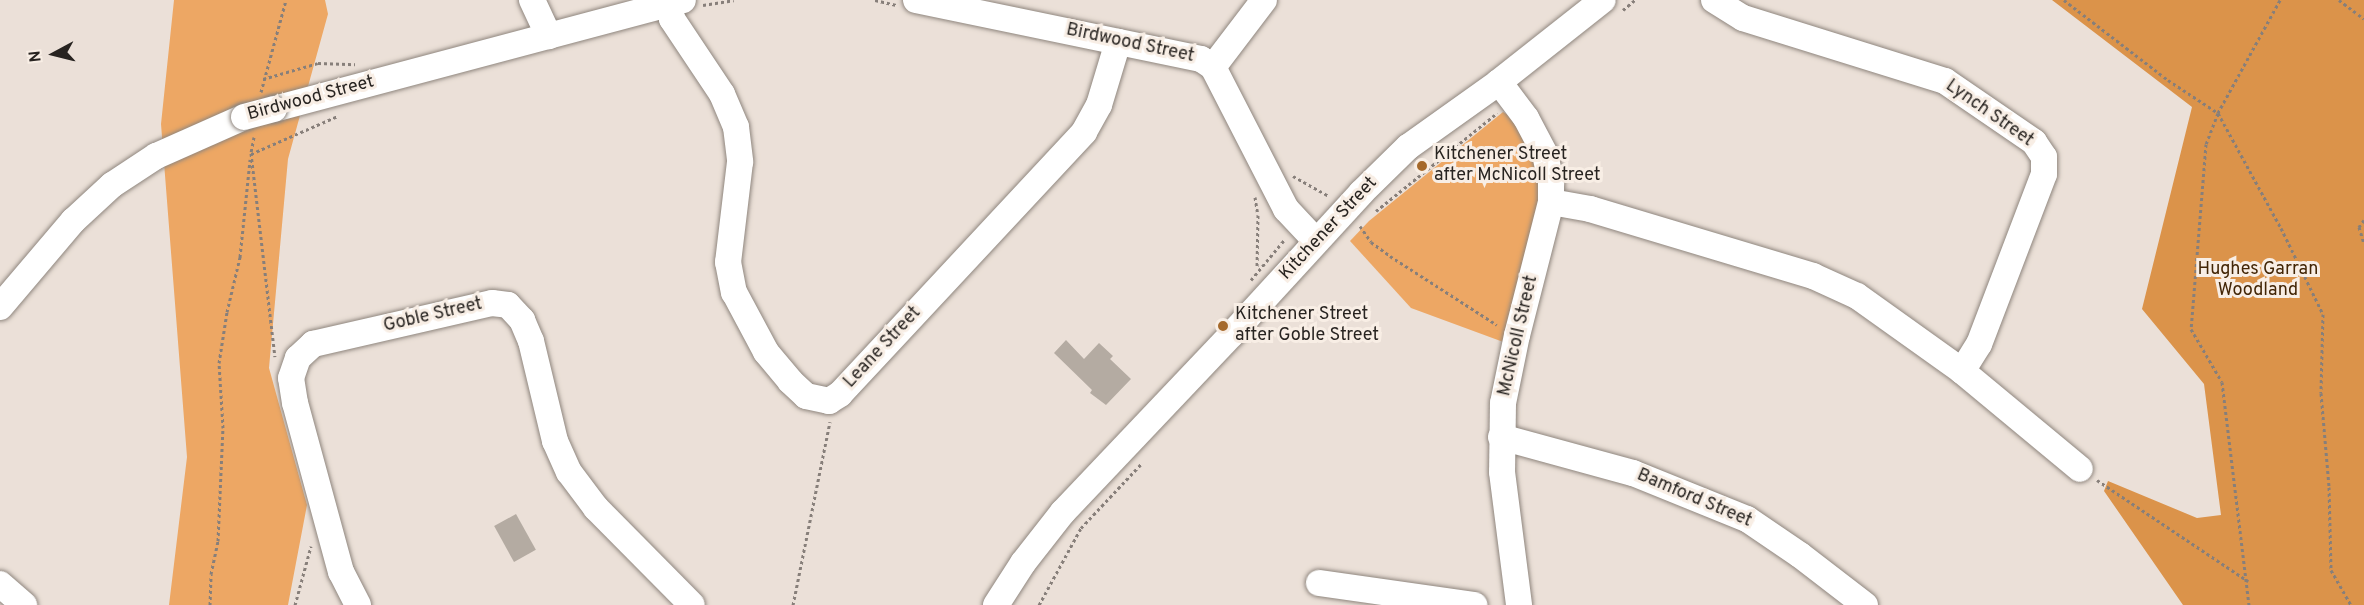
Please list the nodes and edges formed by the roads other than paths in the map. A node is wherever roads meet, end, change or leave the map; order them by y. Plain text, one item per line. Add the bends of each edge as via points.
1 (532, 0) edge
2 (916, 0) edge
3 (1264, 0) edge
4 (1603, 0) edge
5 (1714, 0) edge
6 (683, 4) edge
7 (985, 7) edge
8 (549, 36) junction
9 (1118, 42) junction
10 (1214, 67) junction
11 (1498, 82) junction
12 (1551, 202) junction
13 (1316, 241) junction
14 (0, 307) edge
15 (1962, 371) junction
16 (1501, 437) junction
17 (2080, 469) road end
18 (1319, 583) dead end
19 (0, 584) edge
20 (24, 605) edge
21 (358, 605) edge
22 (692, 605) edge
23 (996, 605) edge
24 (1474, 605) edge
25 (1519, 605) edge
26 (1865, 605) edge

1 - 8 street
2 - 7 street, Birdwood Street
3 - 10 street
4 - 11 street, Kitchener Street
5 - 15 street, Lynch Street via 1743,18 1945,81 2034,142 2044,158 2044,174 1979,344
6 - 8 street, Birdwood Street
6 - 9 street, Leane Street via 672,19 722,94 736,127 740,162 728,262 734,292 765,352 790,381 806,396 829,401 1084,132 1099,105
7 - 9 street, Birdwood Street
8 - 14 street, Birdwood Street via 258,115 156,156 112,185 73,221
9 - 10 street, Birdwood Street via 1200,59
10 - 13 street, Birdwood Street via 1286,209
11 - 12 street, McNicoll Street via 1526,118 1545,154
11 - 13 street, Kitchener Street via 1408,147
12 - 15 street via 1590,209 1813,276 1857,296
12 - 16 street, McNicoll Street via 1517,335 1503,403
13 - 23 street, Kitchener Street via 1063,512 1023,562
15 - 17 street
16 - 25 street, McNicoll Street
16 - 26 street, Bamford Street via 1633,473 1747,519
18 - 24 street
19 - 20 street
21 - 22 street, Goble Street via 341,572 295,403 291,378 298,358 313,344 492,303 508,305 522,320 531,341 555,441 570,472 596,508

